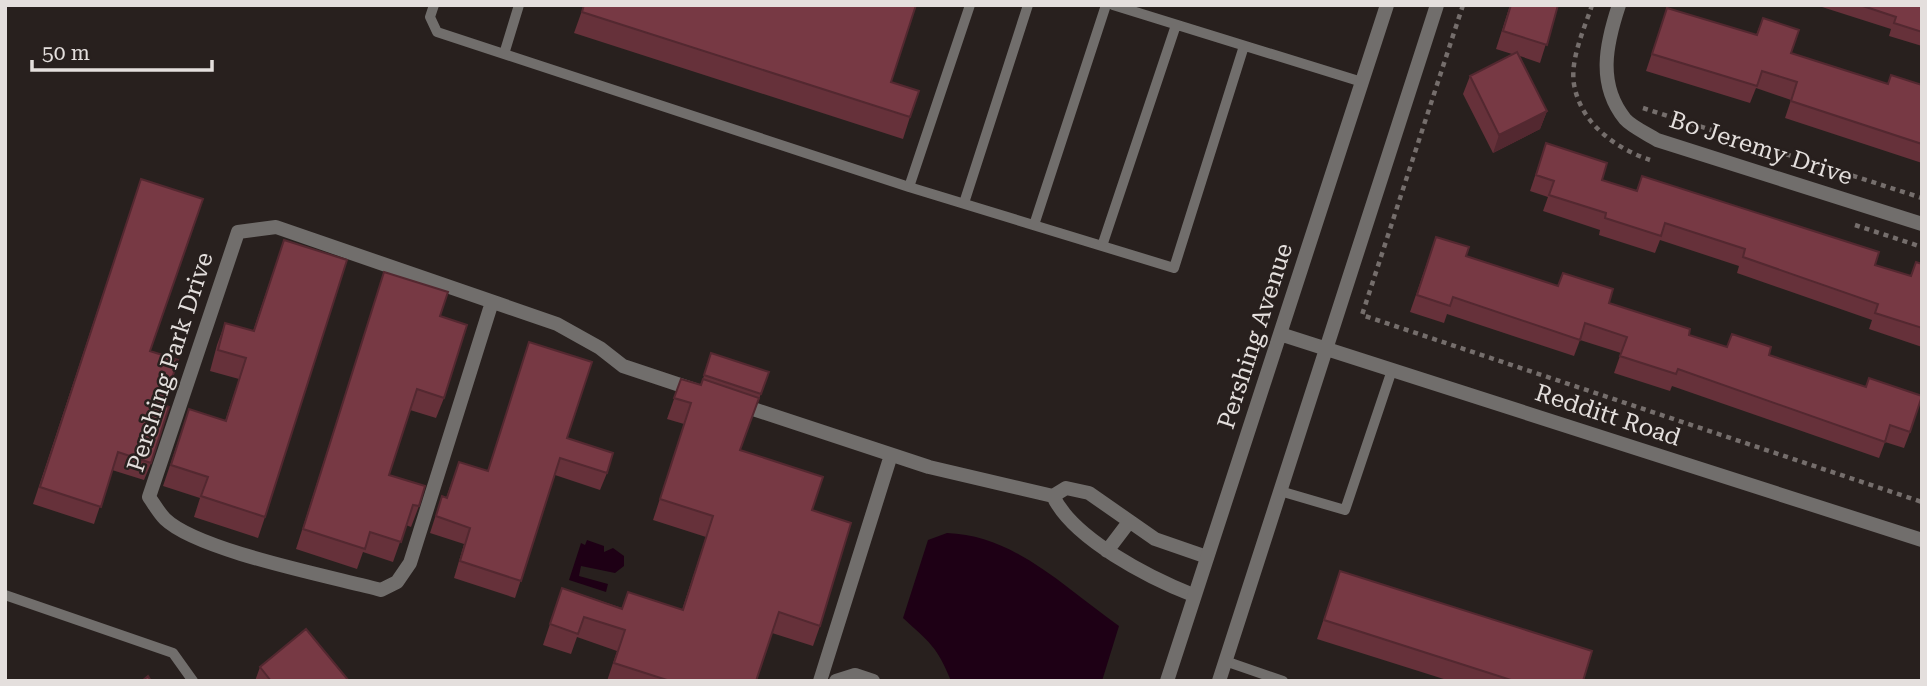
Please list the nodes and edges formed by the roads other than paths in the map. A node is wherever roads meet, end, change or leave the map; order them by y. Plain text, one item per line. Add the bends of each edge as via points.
1 (434, 5) edge
2 (519, 5) edge
3 (970, 5) edge
4 (1028, 5) edge
5 (1106, 5) edge
6 (1113, 5) edge
7 (1387, 5) edge
8 (1437, 5) edge
9 (1619, 5) edge
10 (1176, 25) junction
11 (1244, 46) junction
12 (504, 54) junction
13 (1362, 82) junction
14 (909, 187) junction
15 (964, 202) junction
16 (1922, 224) edge
17 (1034, 225) junction
18 (1102, 246) junction
19 (492, 302) junction
20 (1280, 334) junction
21 (1325, 348) junction
22 (1392, 370) junction
23 (891, 455) junction
24 (1280, 491) junction
25 (1053, 496) junction
26 (1129, 522) junction
27 (1922, 540) edge
28 (1107, 551) junction
29 (1207, 557) junction
30 (5, 595) edge
31 (1194, 595) junction
32 (1225, 661) junction
33 (193, 681) edge
34 (820, 681) edge
35 (836, 681) edge
36 (873, 681) edge
37 (1167, 681) edge
38 (1219, 681) edge
39 (1283, 681) edge

1 - 12 lane via 430,17 437,32
2 - 12 lane
3 - 14 lane
4 - 15 lane
5 - 17 lane
6 - 10 lane
7 - 13 street, Pershing Avenue
8 - 21 street
9 - 16 street, Bo Jeremy Drive via 1606,43 1606,82 1626,120 1657,140
10 - 11 lane
10 - 18 lane
11 - 13 lane
11 - 18 lane via 1174,268
12 - 14 lane
13 - 20 street, Pershing Avenue
14 - 15 lane
15 - 17 lane
17 - 18 lane
19 - 19 street, Pershing Park Drive via 276,227 238,232 149,497 166,520 224,548 381,590 397,582 410,563
19 - 23 street, Pershing Park Drive via 556,324 623,366
20 - 21 street, Redditt Road
20 - 29 street, Pershing Avenue
21 - 22 street, Redditt Road
21 - 24 street
22 - 24 lane via 1345,510
22 - 27 street, Redditt Road
23 - 25 street, Pershing Park Drive
23 - 34 street
24 - 32 street
25 - 26 street, Pershing Park Drive via 1066,488 1089,493
25 - 28 street via 1060,510
26 - 28 street
26 - 29 street, Pershing Park Drive via 1155,539
28 - 31 street via 1154,579
29 - 31 street, Pershing Avenue
30 - 33 lane via 173,653
31 - 37 street, Pershing Avenue
32 - 38 street
32 - 39 lane
35 - 36 street via 855,675

